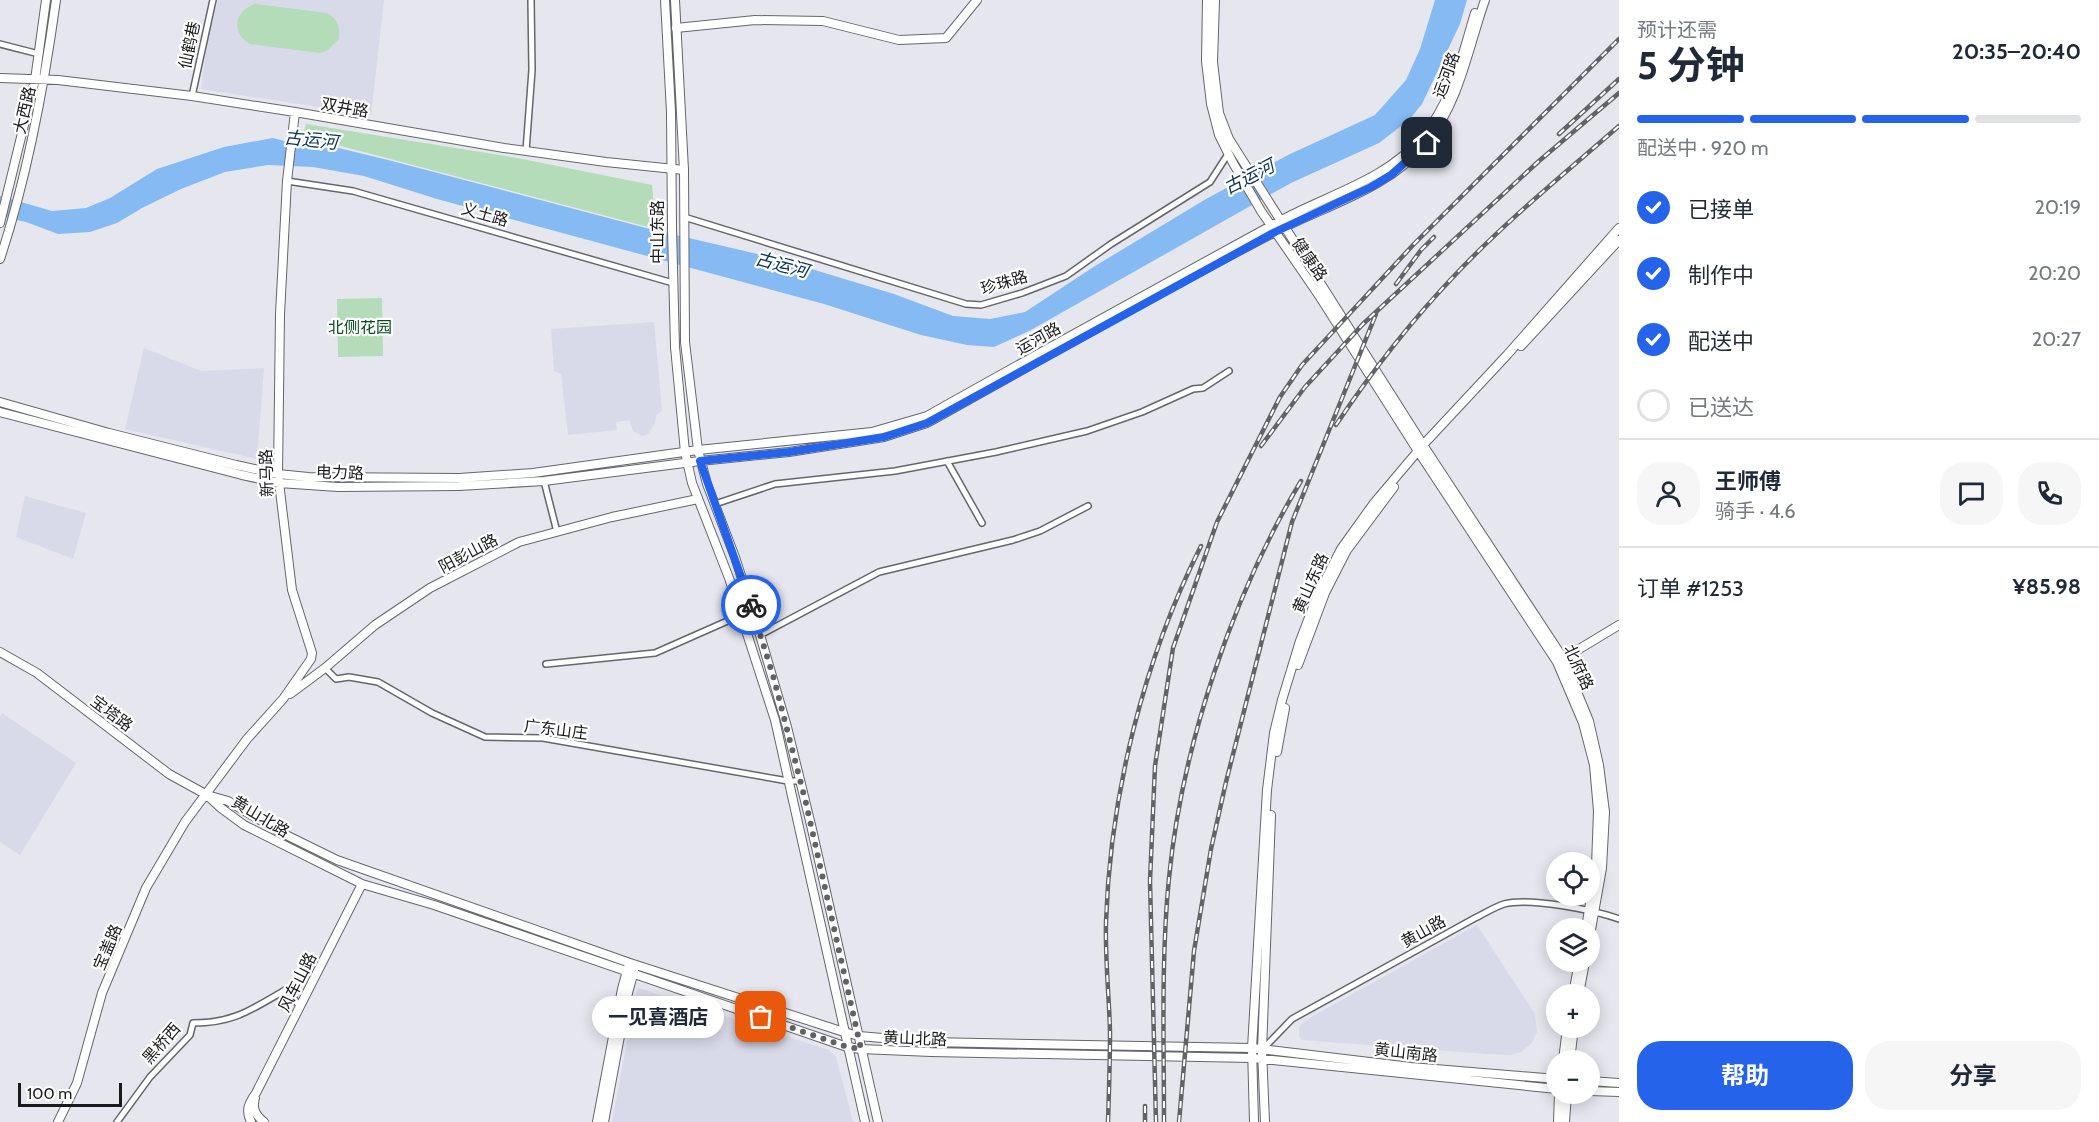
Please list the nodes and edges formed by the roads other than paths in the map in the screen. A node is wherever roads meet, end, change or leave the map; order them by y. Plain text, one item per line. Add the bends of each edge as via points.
1 (46, 0) edge
2 (56, 0) edge
3 (213, 0) edge
4 (531, 0) edge
5 (665, 0) edge
6 (675, 0) edge
7 (977, 0) edge
8 (1207, 0) edge
9 (1215, 0) edge
10 (1479, 0) edge
11 (1485, 0) edge
12 (676, 28) junction
13 (0, 44) edge
14 (39, 54) junction
15 (0, 78) edge
16 (35, 80) junction
17 (45, 80) junction
18 (192, 96) junction
19 (295, 112) junction
20 (526, 151) junction
21 (1228, 154) junction
22 (672, 170) junction
23 (684, 170) junction
24 (287, 181) junction
25 (684, 217) junction
26 (0, 223) edge
27 (1282, 224) junction
28 (1619, 228) edge
29 (1273, 229) junction
30 (1619, 240) edge
31 (0, 259) edge
32 (673, 283) junction
33 (1229, 371) dead end
34 (0, 402) edge
35 (0, 412) edge
36 (698, 450) junction
37 (1422, 450) junction
38 (685, 452) junction
39 (700, 461) junction
40 (947, 461) junction
41 (687, 463) junction
42 (278, 474) junction
43 (544, 481) junction
44 (279, 483) junction
45 (698, 499) junction
46 (714, 504) junction
47 (1088, 506) dead end
48 (982, 523) dead end
49 (556, 532) junction
50 (741, 615) junction
51 (1619, 625) edge
52 (760, 635) junction
53 (0, 652) edge
54 (1560, 660) junction
55 (546, 664) dead end
56 (325, 668) junction
57 (283, 699) junction
58 (788, 781) junction
59 (800, 781) junction
60 (207, 795) junction
61 (362, 884) junction
62 (1592, 910) junction
63 (1589, 918) edge
64 (1591, 918) edge
65 (1619, 919) edge
66 (633, 964) junction
67 (630, 973) junction
68 (300, 1007) junction
69 (844, 1032) junction
70 (858, 1036) junction
71 (847, 1047) junction
72 (1252, 1048) junction
73 (861, 1049) junction
74 (1262, 1050) junction
75 (1252, 1058) junction
76 (1262, 1059) junction
77 (1546, 1078) edge
78 (1600, 1082) edge
79 (1619, 1083) edge
80 (1546, 1088) edge
81 (1600, 1091) edge
82 (1619, 1092) edge
83 (256, 1093) junction
84 (1559, 1104) edge
85 (1566, 1104) edge
86 (58, 1122) edge
87 (117, 1122) edge
88 (251, 1122) edge
89 (264, 1122) edge
90 (597, 1122) edge
91 (604, 1122) edge
92 (864, 1122) edge
93 (878, 1122) edge
94 (1254, 1122) edge
95 (1265, 1122) edge
96 (1558, 1122) edge
97 (1565, 1122) edge

1 - 14 main road, 大西路
2 - 17 main road, 大西路
3 - 18 street, 仙鹤巷
4 - 20 street via 532,70
5 - 22 main road, 中山东路
6 - 12 main road, 中山东路
7 - 12 main road via 946,38 899,40 823,21 755,20
8 - 21 main road, 健康路 via 1206,62 1211,104
9 - 27 main road, 健康路 via 1213,62 1219,113 1229,140
10 - 27 main road, 运河路 via 1445,102 1421,138 1405,155 1380,171
11 - 27 main road, 运河路 via 1451,104 1427,143 1371,187
12 - 23 main road, 中山东路
13 - 14 street
14 - 16 main road, 大西路
15 - 16 main road, 双井路
16 - 17 main road, 双井路
16 - 26 main road, 大西路
17 - 18 main road, 双井路
17 - 31 main road, 大西路
18 - 19 main road, 双井路
19 - 20 main road, 双井路
19 - 24 main road, 新马路
20 - 22 main road, 双井路
21 - 25 street, 珍珠路 via 1210,182 1066,276 981,304 966,304
21 - 29 main road, 健康路
22 - 23 main road, 双井路
22 - 32 main road, 中山东路
23 - 25 main road, 中山东路
24 - 32 street, 义土路 via 353,190
24 - 42 main road, 新马路
25 - 36 main road, 中山东路 via 685,342
27 - 29 main road, 运河路
27 - 37 main road, 健康路
28 - 37 main road, 黄山东路
29 - 36 main road, 运河路 via 927,416 872,432
29 - 37 main road, 健康路
29 - 39 main road, 运河路 via 927,423 884,437
30 - 37 main road, 黄山东路
32 - 38 main road, 中山东路
33 - 40 street via 1203,388 1087,431
34 - 42 main road, 电力路
35 - 44 main road, 电力路
36 - 38 main road, 运河路
36 - 39 main road, 中山东路
37 - 54 main road, 北府路
37 - 72 main road, 黄山东路 via 1374,503 1341,549 1318,594 1282,700 1267,790
37 - 74 main road, 黄山东路 via 1347,550 1325,593 1287,702 1272,790
38 - 41 main road, 中山东路
38 - 42 main road, 电力路 via 562,470 459,478
39 - 41 main road, 运河路
39 - 46 main road, 中山东路
40 - 46 street via 895,471 775,484
40 - 48 street
41 - 43 main road, 电力路
41 - 45 main road, 中山东路
42 - 44 main road, 新马路
43 - 44 main road, 电力路 via 403,487
43 - 49 street
44 - 57 main road, 新马路 via 292,590 312,653 312,659
45 - 49 main road, 阳彭山路
45 - 50 main road, 中山东路
46 - 52 main road, 中山东路
47 - 52 street via 1013,540 879,572
49 - 56 main road, 阳彭山路 via 519,542 430,588 375,625
50 - 55 street via 655,653
50 - 58 main road, 中山东路 via 775,720
51 - 54 main road
52 - 59 main road, 中山东路
53 - 60 main road, 宝塔路 via 37,673 169,774
54 - 62 main road, 北府路 via 1589,721 1599,765 1605,813 1602,868
56 - 57 main road, 阳彭山路
56 - 58 street, 广东山庄 via 336,679 378,682 484,737 543,738
57 - 60 main road, 新马路 via 247,739
58 - 59 street, 广东山庄
58 - 69 main road, 中山东路
59 - 70 main road, 中山东路
60 - 61 main road, 黄山北路 via 244,825
60 - 66 main road, 黄山北路 via 228,801 337,860
60 - 86 main road, 宝盖路 via 185,822 146,888 102,993 77,1083
61 - 67 main road, 黄山北路
61 - 68 main road, 风车山路
62 - 63 main road, 北府路
62 - 64 main road, 北府路
62 - 65 street, 黄山路
62 - 74 street, 黄山路 via 1505,904 1292,1019
66 - 67 main road
66 - 69 main road, 黄山北路
67 - 71 main road, 黄山北路
67 - 90 main road via 622,989
67 - 91 main road
68 - 83 main road, 风车山路
68 - 87 street, 黑桥西 via 287,989 240,1016 193,1023 190,1035 150,1077
69 - 70 main road, 黄山北路
69 - 71 main road, 中山东路
70 - 72 main road, 黄山北路 via 928,1042
70 - 73 main road, 中山东路
71 - 73 main road, 黄山北路
71 - 92 main road, 中山东路
72 - 74 main road, 黄山南路
72 - 75 main road, 黄山东路
73 - 75 main road, 黄山北路
73 - 93 main road, 中山东路
74 - 76 main road, 黄山东路
74 - 77 main road, 黄山南路
75 - 76 main road, 黄山南路
75 - 94 main road, 黄山东路
76 - 80 main road, 黄山南路
76 - 95 main road, 黄山东路
78 - 79 main road
81 - 82 main road
83 - 88 main road, 风车山路 via 249,1102
83 - 89 main road via 254,1111
84 - 96 main road
85 - 97 main road

